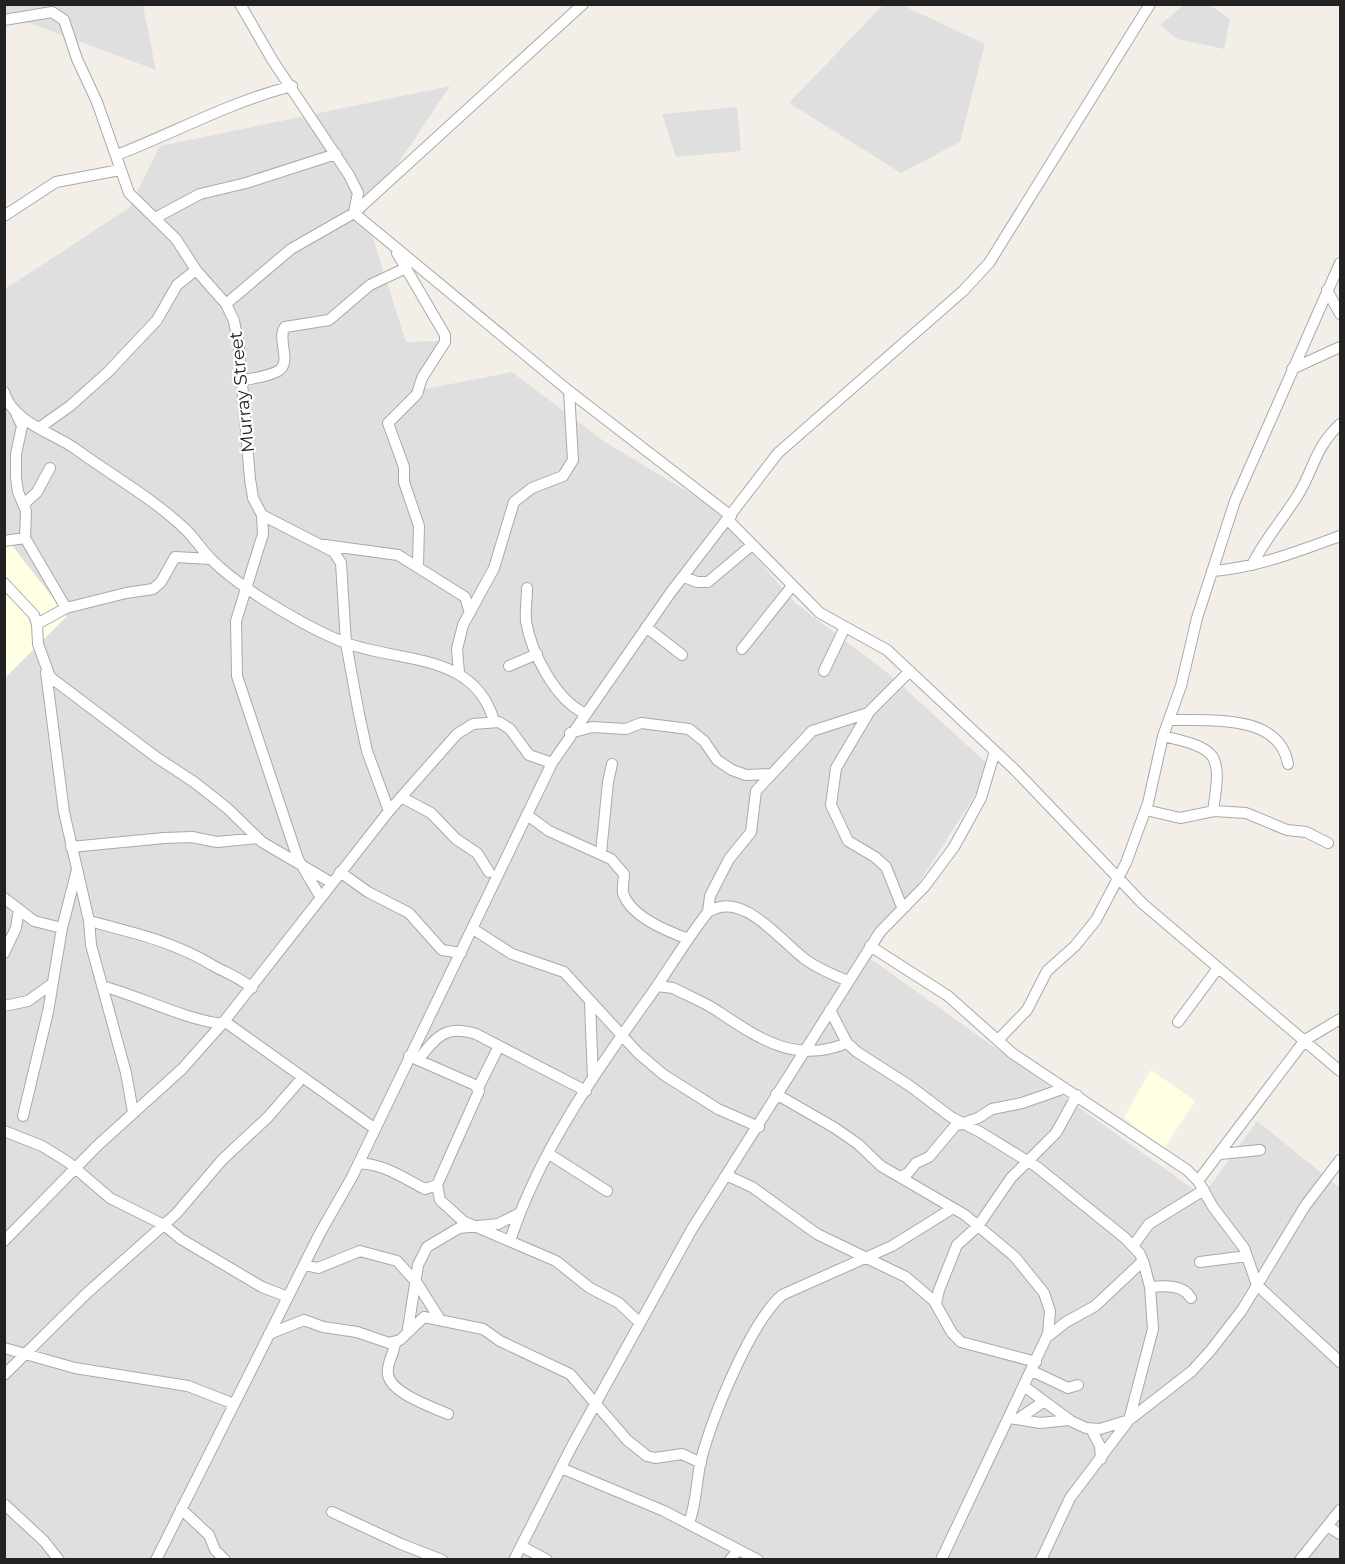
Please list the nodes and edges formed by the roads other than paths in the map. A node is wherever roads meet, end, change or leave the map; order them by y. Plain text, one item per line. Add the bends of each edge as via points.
1 (240, 4) edge
2 (583, 4) edge
3 (1150, 4) edge
4 (54, 8) edge
5 (4, 20) edge
6 (292, 86) junction
7 (336, 154) junction
8 (117, 155) junction
9 (120, 170) junction
10 (354, 213) junction
11 (4, 216) edge
12 (155, 218) junction
13 (394, 248) junction
14 (1341, 263) edge
15 (406, 268) junction
16 (196, 270) junction
17 (1327, 290) junction
18 (226, 304) junction
19 (1341, 314) edge
20 (1341, 347) edge
21 (1292, 369) junction
22 (241, 381) junction
23 (569, 391) junction
24 (4, 393) edge
25 (14, 410) junction
26 (1341, 424) edge
27 (39, 428) junction
28 (50, 468) dead end
29 (24, 504) junction
30 (262, 515) junction
31 (729, 518) junction
32 (1341, 536) edge
33 (25, 538) junction
34 (4, 541) edge
35 (320, 544) junction
36 (752, 545) junction
37 (357, 549) junction
38 (211, 559) junction
39 (1252, 564) junction
40 (418, 565) junction
41 (343, 568) junction
42 (1212, 571) junction
43 (684, 577) junction
44 (4, 583) edge
45 (792, 586) junction
46 (248, 587) junction
47 (527, 588) dead end
48 (471, 600) junction
49 (66, 608) junction
50 (37, 624) junction
51 (646, 627) junction
52 (845, 627) junction
53 (346, 643) junction
54 (742, 649) dead end
55 (537, 654) junction
56 (682, 656) dead end
57 (509, 666) dead end
58 (46, 670) junction
59 (824, 671) dead end
60 (910, 671) junction
61 (459, 673) junction
62 (584, 713) junction
63 (868, 713) junction
64 (1170, 720) junction
65 (494, 721) junction
66 (570, 734) junction
67 (1163, 736) junction
68 (995, 750) junction
69 (552, 763) junction
70 (612, 764) dead end
71 (1288, 764) dead end
72 (771, 774) junction
73 (400, 797) junction
74 (1146, 810) junction
75 (389, 811) junction
76 (1213, 811) junction
77 (527, 815) junction
78 (258, 838) junction
79 (1328, 843) dead end
80 (71, 847) junction
81 (601, 853) junction
82 (301, 865) junction
83 (78, 867) junction
84 (340, 872) junction
85 (489, 872) dead end
86 (1119, 877) junction
87 (332, 884) junction
88 (4, 898) edge
89 (321, 898) junction
90 (902, 908) junction
91 (19, 909) junction
92 (708, 912) junction
93 (89, 921) junction
94 (62, 928) junction
95 (474, 928) junction
96 (688, 939) junction
97 (870, 946) junction
98 (4, 953) edge
99 (461, 953) junction
100 (1218, 968) junction
101 (848, 981) junction
102 (53, 982) junction
103 (102, 986) junction
104 (657, 986) junction
105 (252, 988) junction
106 (591, 1003) junction
107 (4, 1006) edge
108 (830, 1010) junction
109 (1341, 1019) edge
110 (1178, 1022) dead end
111 (223, 1023) junction
112 (621, 1033) junction
113 (998, 1040) junction
114 (1305, 1040) junction
115 (847, 1044) junction
116 (499, 1046) junction
117 (802, 1053) junction
118 (414, 1058) junction
119 (1341, 1071) edge
120 (302, 1078) junction
121 (593, 1079) junction
122 (478, 1088) junction
123 (1065, 1088) junction
124 (586, 1091) junction
125 (776, 1094) junction
126 (1077, 1095) junction
127 (133, 1112) junction
128 (23, 1116) dead end
129 (961, 1123) junction
130 (759, 1127) junction
131 (374, 1128) junction
132 (4, 1131) edge
133 (1260, 1150) dead end
134 (549, 1154) junction
135 (1220, 1154) junction
136 (1341, 1160) edge
137 (1029, 1162) junction
138 (358, 1164) junction
139 (74, 1169) junction
140 (726, 1175) junction
141 (902, 1176) junction
142 (437, 1185) junction
143 (1201, 1185) junction
144 (607, 1191) dead end
145 (953, 1208) junction
146 (519, 1214) junction
147 (164, 1225) junction
148 (978, 1226) junction
149 (478, 1227) junction
150 (4, 1241) edge
151 (510, 1241) junction
152 (1133, 1246) junction
153 (1247, 1256) junction
154 (864, 1257) junction
155 (1143, 1261) junction
156 (1200, 1262) dead end
157 (305, 1265) junction
158 (417, 1283) junction
159 (1257, 1285) junction
160 (1150, 1287) junction
161 (288, 1297) junction
162 (1191, 1298) dead end
163 (936, 1304) junction
164 (439, 1318) junction
165 (639, 1322) junction
166 (408, 1329) junction
167 (269, 1334) junction
168 (1047, 1337) junction
169 (395, 1342) junction
170 (4, 1348) edge
171 (22, 1356) junction
172 (1341, 1362) edge
173 (1034, 1367) junction
174 (4, 1375) edge
175 (1078, 1385) dead end
176 (1025, 1387) junction
177 (1043, 1402) junction
178 (234, 1404) junction
179 (596, 1404) junction
180 (448, 1414) dead end
181 (1014, 1418) junction
182 (1069, 1420) junction
183 (1129, 1420) junction
184 (1091, 1429) junction
185 (1101, 1460) junction
186 (701, 1463) junction
187 (561, 1468) junction
188 (4, 1504) edge
189 (181, 1509) junction
190 (1341, 1510) edge
191 (332, 1512) dead end
192 (689, 1523) junction
193 (1327, 1527) junction
194 (1341, 1534) edge
195 (520, 1546) junction
196 (738, 1550) junction
197 (155, 1559) edge
198 (59, 1560) edge
199 (225, 1560) edge
200 (442, 1560) edge
201 (514, 1560) edge
202 (547, 1560) edge
203 (729, 1560) edge
204 (758, 1560) edge
205 (941, 1560) edge
206 (1041, 1560) edge
207 (1300, 1560) edge

1 - 6 street
2 - 10 street
3 - 31 street via 989,263 963,291 778,453
4 - 5 street, Murray Street
4 - 8 street, Murray Street via 66,24
6 - 7 street
6 - 8 street via 208,114 172,134
7 - 10 street via 358,193
7 - 12 street via 200,194
8 - 9 street, Murray Street
9 - 11 street via 56,182
9 - 12 street, Murray Street via 129,193
10 - 13 street
10 - 18 street via 291,249
12 - 16 street, Murray Street via 176,239
13 - 15 street
13 - 23 street
14 - 17 street
15 - 22 street via 370,285 329,320 283,328 282,368
15 - 40 street via 445,335 445,342 422,378 417,394 388,423 419,526
16 - 18 street, Murray Street
16 - 27 street via 177,285 157,320 108,372
17 - 19 street
17 - 21 street
18 - 22 street, Murray Street via 237,334
20 - 21 street
21 - 42 street via 1239,491
22 - 30 street, Murray Street via 253,498
23 - 31 street
23 - 48 street via 573,460 569,470 513,502 499,555
24 - 25 street
25 - 27 street
25 - 29 street via 22,427 16,478
26 - 39 street via 1321,445 1305,483
27 - 38 street via 59,437 145,497 185,528
28 - 29 street via 37,492
29 - 33 street
30 - 35 street
30 - 46 street, Murray Street via 263,534
31 - 36 street
31 - 43 street
32 - 39 street
33 - 34 street
33 - 49 street
35 - 37 street
35 - 41 street via 334,552
36 - 43 street via 708,582
36 - 45 street
37 - 40 street via 392,553
37 - 41 street
38 - 46 street
38 - 49 street via 176,557 153,589
39 - 42 street
40 - 48 street via 434,580
41 - 53 street
42 - 64 street
43 - 51 street
44 - 50 street via 28,608
45 - 52 street via 820,613
45 - 54 street
46 - 53 street via 293,617
46 - 82 street, Murray Street via 235,626 237,675
47 - 55 street via 526,622
48 - 61 street via 457,649
49 - 50 street
50 - 58 street
51 - 56 street
51 - 62 street
52 - 59 street
52 - 60 street via 879,644
53 - 61 street
53 - 75 street via 367,751
55 - 57 street
55 - 62 street via 556,686
58 - 78 street via 156,757 202,788
58 - 80 street
60 - 63 street
60 - 68 street
61 - 65 street via 485,700
62 - 66 street
63 - 72 street via 812,731
63 - 90 street via 836,768 831,805 848,841 886,867
64 - 67 street
64 - 71 street via 1260,727 1281,743
65 - 69 street via 510,729 529,755
65 - 73 street via 473,724 457,734
66 - 69 street
66 - 72 street via 592,727 626,729 641,723 689,729 704,741 717,760 732,770 748,775
67 - 74 street
67 - 76 street via 1197,744 1214,756
68 - 86 street
68 - 90 street via 981,798 964,831 925,886
69 - 77 street
70 - 81 street
72 - 92 street via 755,793 752,832 724,868 710,896
73 - 75 street
73 - 85 street via 431,813 456,839 477,853
74 - 76 street via 1180,818
74 - 86 street
75 - 84 street
76 - 79 street via 1246,813
77 - 81 street via 549,831
77 - 95 street
78 - 80 street via 217,842 192,837 164,838
78 - 82 street
80 - 83 street
81 - 96 street via 624,872 623,892 632,908
82 - 87 street
82 - 89 street
83 - 93 street
83 - 94 street
84 - 87 street
84 - 99 street via 409,913 442,950
86 - 100 street via 1143,904
86 - 113 street via 1096,920 1047,971 1027,1010
87 - 89 street
88 - 91 street
89 - 105 street
90 - 97 street
91 - 94 street via 34,921
91 - 98 street via 16,928
92 - 96 street
92 - 101 street via 730,907 758,918 807,960
93 - 103 street
93 - 105 street via 187,949 238,976
94 - 102 street
95 - 99 street
95 - 106 street via 512,954 564,972
96 - 104 street
97 - 101 street
97 - 113 street via 948,996
99 - 118 street
100 - 110 street
100 - 114 street
101 - 108 street
102 - 107 street via 28,1001
102 - 128 street
103 - 111 street via 138,996 189,1018
103 - 127 street
104 - 112 street
104 - 117 street via 673,988 768,1041
105 - 111 street
106 - 112 street
106 - 121 street
108 - 115 street
108 - 117 street
109 - 114 street
111 - 120 street
111 - 127 street via 182,1069
112 - 121 street
112 - 130 street via 664,1075 718,1109
113 - 123 street
114 - 119 street
114 - 135 street
115 - 117 street
115 - 129 street
116 - 118 street via 472,1032 451,1030
116 - 122 street
116 - 124 street
117 - 125 street
118 - 122 street
118 - 131 street
120 - 131 street
120 - 147 street
121 - 124 street
122 - 142 street
123 - 126 street
123 - 129 street via 996,1108
124 - 134 street
125 - 130 street
125 - 141 street via 835,1128 881,1166
126 - 137 street via 1056,1133
126 - 143 street via 1146,1141
127 - 139 street
129 - 137 street
129 - 141 street via 954,1126 929,1157
130 - 140 street
131 - 138 street
132 - 139 street via 40,1144
133 - 135 street
134 - 144 street
134 - 146 street
135 - 143 street
136 - 159 street via 1305,1206
137 - 148 street via 1011,1178
137 - 152 street via 1077,1202 1096,1212
138 - 142 street via 368,1163 405,1176 425,1190
138 - 157 street
139 - 147 street via 110,1198
139 - 150 street
140 - 154 street via 752,1186 817,1234
140 - 165 street
141 - 145 street
142 - 149 street via 440,1200 464,1221
143 - 152 street via 1149,1224
143 - 153 street
145 - 148 street
145 - 154 street via 899,1242
146 - 149 street via 498,1224
146 - 151 street
147 - 161 street via 262,1287
147 - 171 street
148 - 163 street via 955,1249
148 - 168 street via 1024,1265 1044,1293 1050,1311
149 - 151 street
149 - 158 street via 459,1228 426,1247
151 - 165 street via 556,1261 590,1288 619,1303
152 - 155 street
153 - 156 street
153 - 159 street
154 - 163 street via 900,1272
154 - 186 street via 782,1295 764,1315 745,1349
155 - 160 street
155 - 168 street via 1095,1306
157 - 158 street via 318,1268 363,1251 399,1262
157 - 161 street
158 - 164 street
158 - 166 street
159 - 172 street
159 - 183 street via 1197,1366
160 - 162 street via 1176,1288
160 - 183 street via 1152,1336
161 - 167 street
163 - 173 street via 947,1326 962,1342
164 - 166 street via 421,1318
164 - 179 street via 483,1329 503,1343 570,1374
165 - 179 street
166 - 169 street
167 - 169 street via 304,1320 386,1343
167 - 178 street
168 - 173 street
169 - 180 street via 388,1371 391,1382 411,1397
170 - 171 street
171 - 174 street
171 - 178 street via 188,1386
173 - 175 street via 1068,1388
173 - 176 street
176 - 177 street
176 - 181 street
177 - 181 street
177 - 182 street
178 - 189 street
179 - 186 street via 627,1440 647,1456 682,1454
179 - 187 street
181 - 182 street via 1040,1423
181 - 205 street
182 - 184 street
183 - 184 street via 1110,1428
183 - 185 street
184 - 185 street via 1100,1446
185 - 206 street via 1065,1507
186 - 192 street
187 - 192 street
187 - 195 street
188 - 198 street
189 - 197 street
189 - 199 street via 209,1535 215,1550
190 - 193 street
191 - 200 street
192 - 196 street
193 - 194 street
193 - 207 street
195 - 201 street
195 - 202 street
196 - 203 street
196 - 204 street

